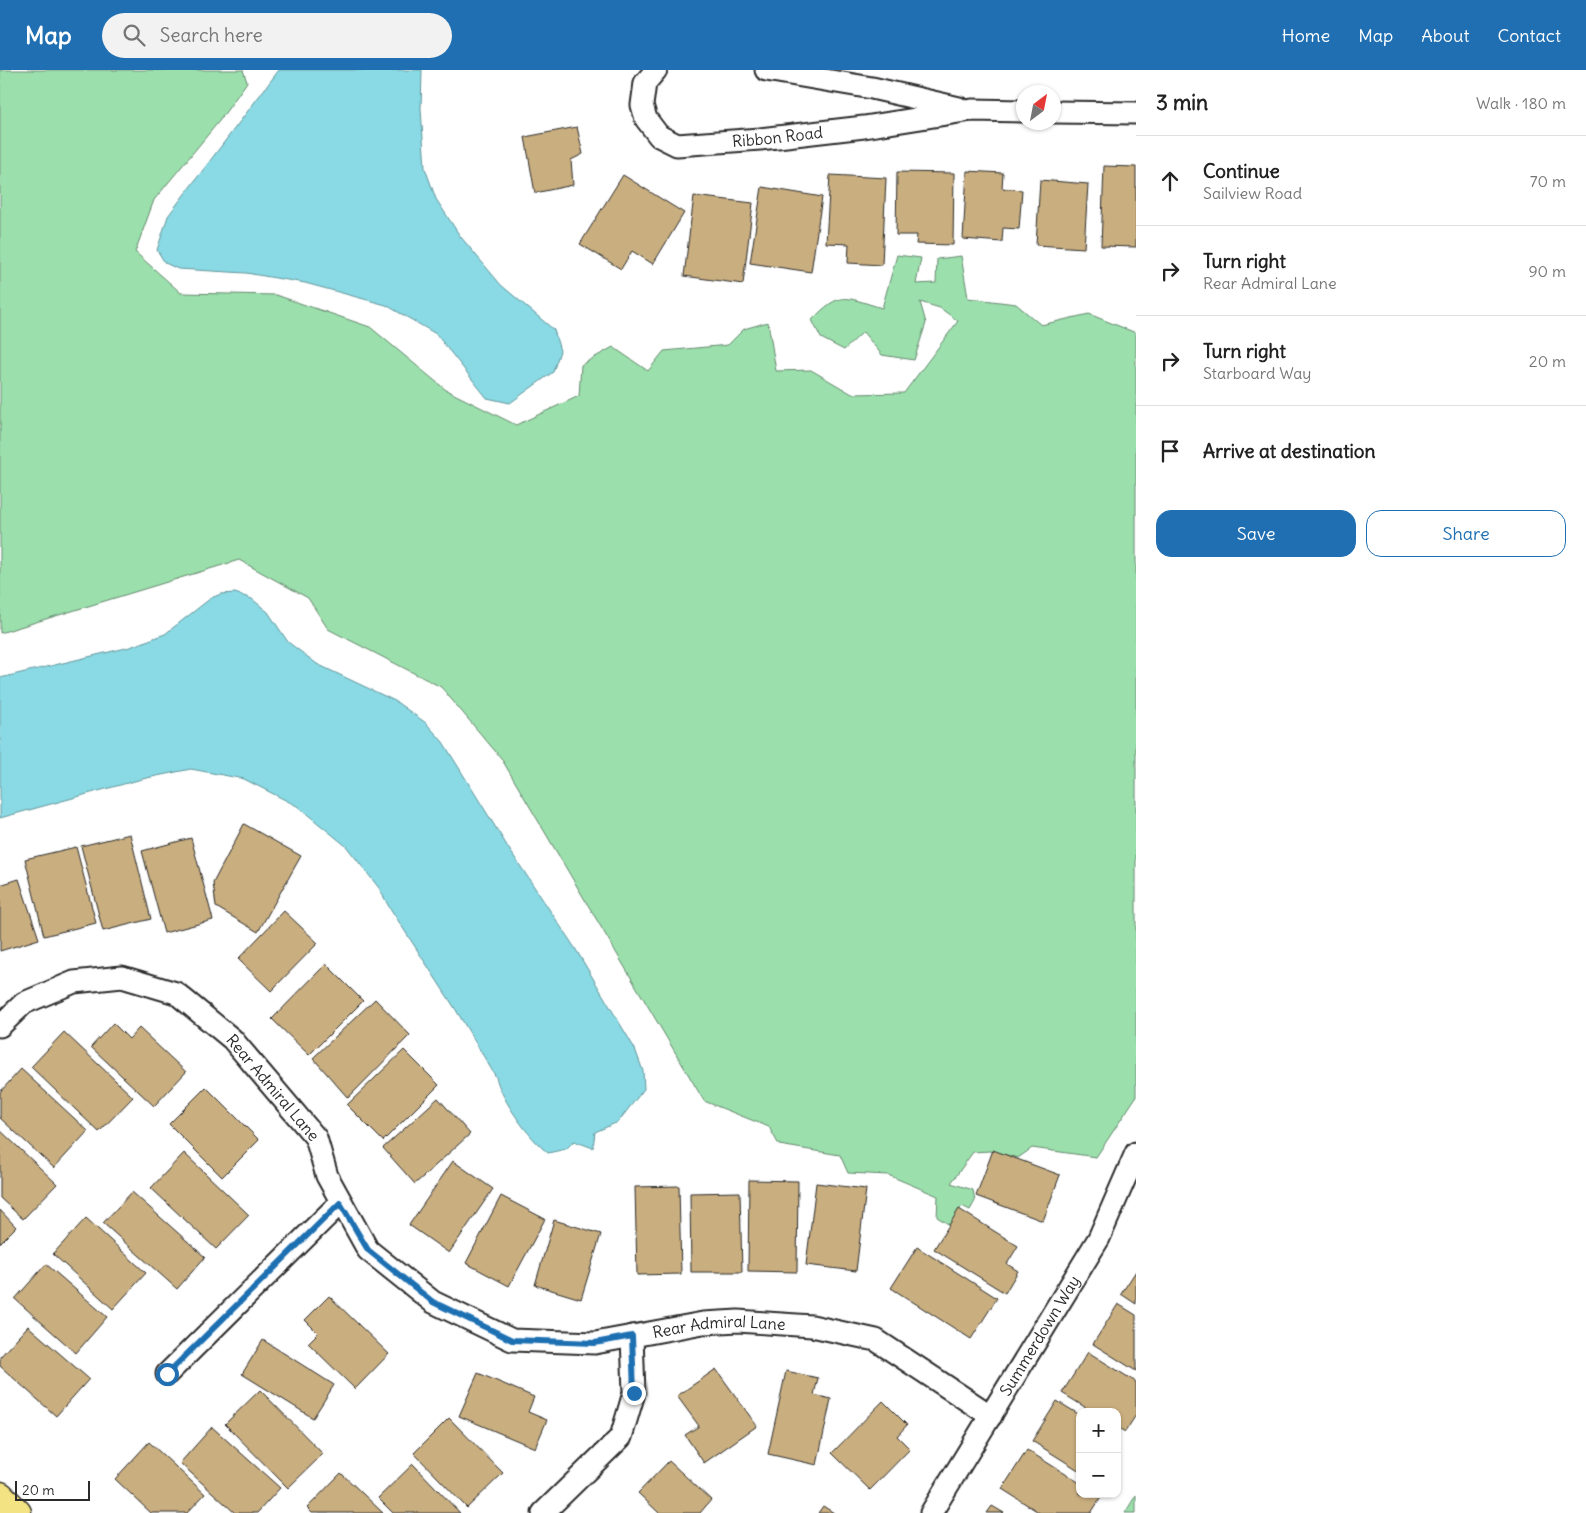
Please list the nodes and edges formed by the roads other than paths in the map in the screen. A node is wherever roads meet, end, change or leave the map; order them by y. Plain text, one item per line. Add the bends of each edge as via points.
1 (656, 70) edge
2 (766, 70) edge
3 (972, 110) junction
4 (1016, 111) edge
5 (1061, 112) edge
6 (1136, 113) edge
7 (0, 1026) edge
8 (1136, 1153) edge
9 (340, 1203) junction
10 (632, 1336) junction
11 (167, 1374) dead end
12 (990, 1416) junction
13 (0, 1496) edge
14 (17, 1513) edge
15 (543, 1513) edge
16 (931, 1513) edge

1 - 3 street, Ribbon Road via 645,83 642,105 646,119 659,136 677,144 760,139
2 - 3 street, Ribbon Road via 872,88
3 - 4 street, Ribbon Road
5 - 6 street
7 - 9 street, Rear Admiral Lane via 24,1003 74,982 122,977 176,993 232,1039 316,1138 327,1176
8 - 12 street, Summerdown Way via 1099,1238
9 - 10 street, Rear Admiral Lane via 368,1250 433,1302 512,1340 595,1343
9 - 11 street
10 - 12 street, Rear Admiral Lane via 703,1323 738,1321 812,1326 876,1340
10 - 15 street via 634,1393 620,1437
12 - 16 street, Summerdown Way
13 - 14 main road

